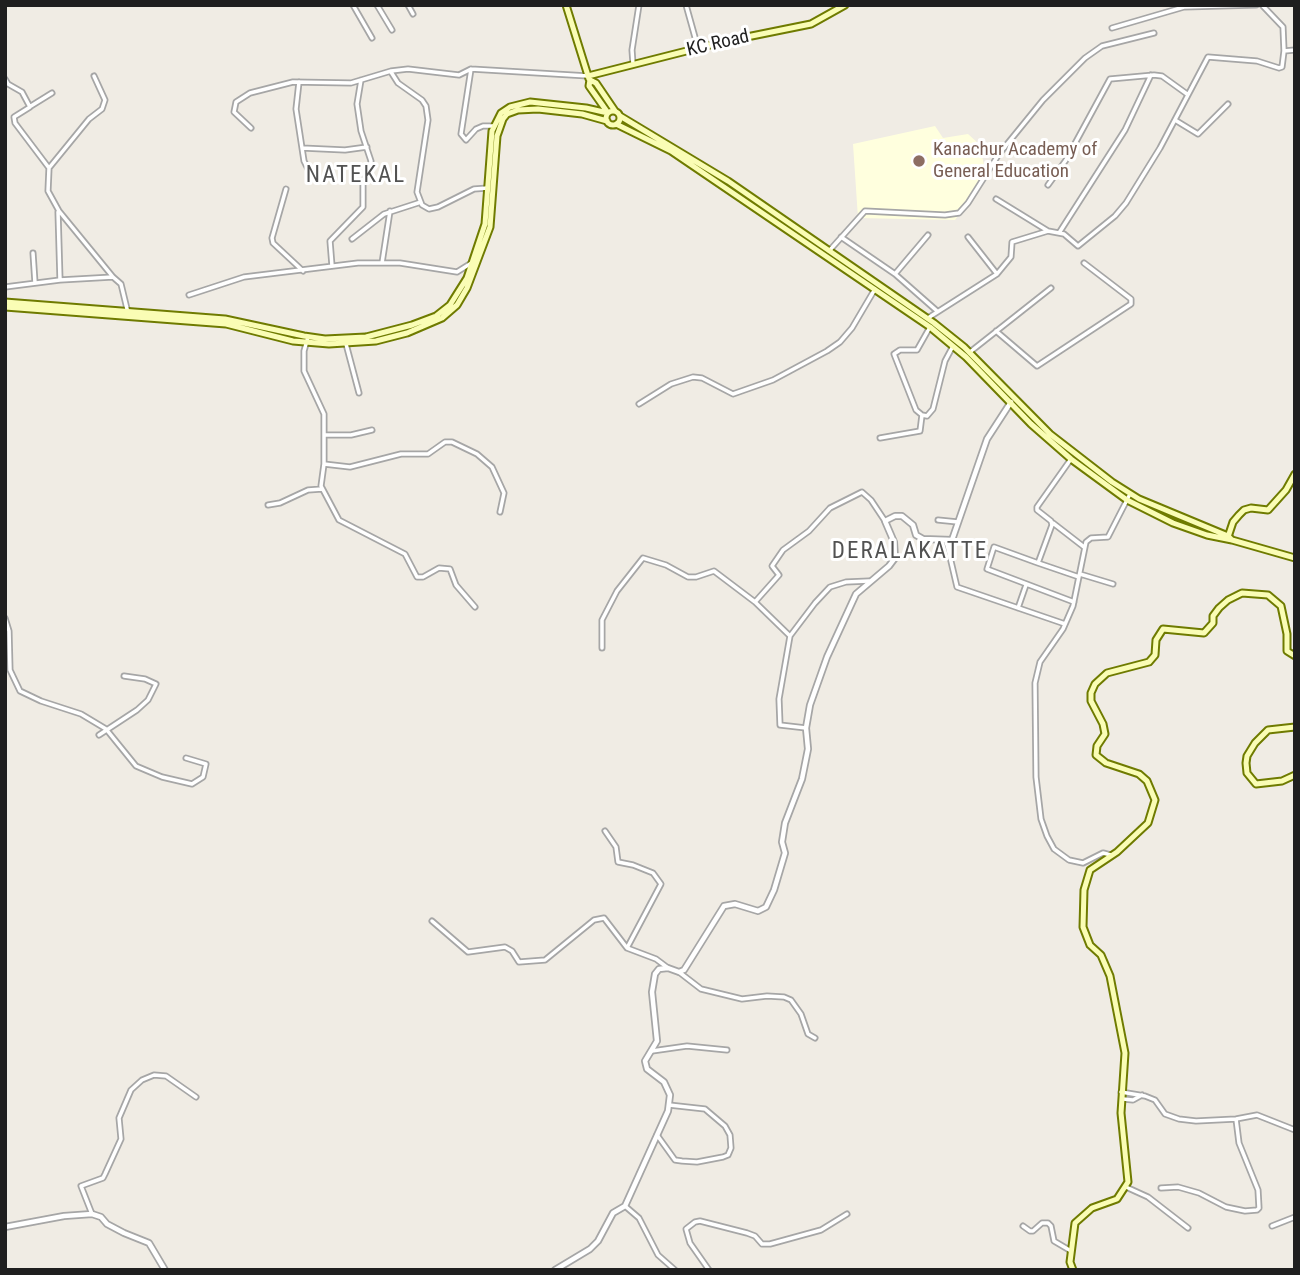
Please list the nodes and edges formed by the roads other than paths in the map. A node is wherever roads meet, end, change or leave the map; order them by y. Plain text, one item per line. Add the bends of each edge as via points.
1 (353, 5) edge
2 (377, 5) edge
3 (408, 5) edge
4 (566, 5) edge
5 (639, 5) edge
6 (687, 5) edge
7 (845, 5) edge
8 (1255, 5) edge
9 (1262, 5) edge
10 (414, 14) dead end
11 (1112, 28) dead end
12 (392, 30) dead end
13 (1154, 33) dead end
14 (373, 38) dead end
15 (698, 48) junction
16 (1295, 50) edge
17 (1284, 51) junction
18 (633, 64) junction
19 (471, 69) junction
20 (391, 71) junction
21 (1151, 75) junction
22 (94, 76) dead end
23 (589, 78) junction
24 (5, 79) edge
25 (361, 80) junction
26 (299, 82) junction
27 (52, 93) dead end
28 (1187, 94) junction
29 (597, 96) junction
30 (1228, 104) dead end
31 (30, 107) junction
32 (590, 108) junction
33 (614, 114) junction
34 (1175, 120) junction
35 (607, 121) junction
36 (616, 124) junction
37 (493, 126) junction
38 (250, 128) dead end
39 (367, 147) junction
40 (302, 148) junction
41 (49, 168) junction
42 (311, 175) dead end
43 (1048, 185) dead end
44 (491, 188) junction
45 (286, 189) dead end
46 (996, 199) dead end
47 (421, 202) junction
48 (59, 211) junction
49 (390, 212) junction
50 (780, 221) junction
51 (1048, 231) junction
52 (1059, 233) junction
53 (928, 235) dead end
54 (841, 237) junction
55 (968, 237) dead end
56 (352, 239) dead end
57 (829, 251) junction
58 (33, 253) dead end
59 (840, 262) junction
60 (382, 263) junction
61 (476, 263) junction
62 (1084, 263) dead end
63 (332, 266) junction
64 (303, 271) junction
65 (895, 274) junction
66 (998, 274) junction
67 (113, 277) junction
68 (60, 280) junction
69 (35, 283) junction
70 (5, 287) edge
71 (1051, 288) dead end
72 (875, 289) junction
73 (189, 295) dead end
74 (5, 305) edge
75 (937, 311) junction
76 (913, 312) junction
77 (129, 315) junction
78 (928, 318) junction
79 (930, 327) junction
80 (996, 331) junction
81 (307, 340) junction
82 (346, 344) junction
83 (954, 345) junction
84 (970, 353) junction
85 (359, 393) dead end
86 (1012, 401) junction
87 (639, 404) dead end
88 (922, 415) junction
89 (372, 430) dead end
90 (324, 435) junction
91 (880, 438) dead end
92 (1071, 458) junction
93 (324, 464) junction
94 (1295, 474) edge
95 (321, 486) junction
96 (1128, 497) junction
97 (268, 505) dead end
98 (500, 512) dead end
99 (938, 520) dead end
100 (885, 521) junction
101 (1051, 521) junction
102 (960, 523) junction
103 (1229, 538) junction
104 (946, 540) junction
105 (1084, 547) junction
106 (1295, 558) edge
107 (1038, 562) junction
108 (1079, 575) junction
109 (869, 581) junction
110 (1113, 584) dead end
111 (1026, 585) junction
112 (755, 602) junction
113 (1074, 602) junction
114 (475, 607) dead end
115 (1018, 608) junction
116 (5, 618) edge
117 (1065, 624) junction
118 (790, 636) junction
119 (602, 648) dead end
120 (1295, 656) edge
121 (124, 676) dead end
122 (1295, 727) edge
123 (806, 728) junction
124 (106, 729) junction
125 (99, 735) dead end
126 (186, 758) dead end
127 (1295, 775) edge
128 (605, 831) dead end
129 (1111, 855) junction
130 (432, 921) dead end
131 (628, 948) junction
132 (668, 968) junction
133 (679, 972) junction
134 (815, 1038) dead end
135 (727, 1050) dead end
136 (652, 1051) junction
137 (1121, 1096) junction
138 (196, 1097) dead end
139 (669, 1105) junction
140 (1236, 1119) junction
141 (1295, 1130) edge
142 (656, 1134) junction
143 (1125, 1187) junction
144 (1161, 1188) dead end
145 (625, 1206) junction
146 (92, 1214) junction
147 (847, 1214) dead end
148 (1295, 1217) edge
149 (1023, 1226) dead end
150 (1272, 1226) dead end
151 (5, 1227) edge
152 (1188, 1228) dead end
153 (1071, 1251) junction
154 (165, 1270) edge
155 (555, 1270) edge
156 (675, 1270) edge
157 (709, 1270) edge
158 (1073, 1270) edge

1 - 14 street
2 - 12 street
3 - 10 street
4 - 23 main road
5 - 18 street
6 - 15 street
7 - 15 main road, KC Road via 811,24
8 - 11 street via 1184,6
9 - 17 street via 1283,27
13 - 54 street via 1102,46 1084,58 999,154 959,213 864,211
15 - 18 main road, KC Road
16 - 17 street
17 - 28 street via 1279,68 1257,61 1208,57
18 - 23 main road, KC Road
19 - 20 street via 459,75
19 - 23 street
19 - 37 street via 461,134 466,140 476,129
20 - 25 street
20 - 47 street via 398,83 422,100 428,113 418,192
21 - 28 street via 1162,76
21 - 43 street via 1110,79
21 - 52 street via 1125,130
22 - 41 street via 105,100 102,109
23 - 29 main road
23 - 33 main road
24 - 31 street via 22,92
25 - 26 street
25 - 39 street via 357,104
26 - 38 street via 250,93 236,102 234,112
26 - 40 street via 296,109
27 - 31 street
28 - 34 street
29 - 32 main road
29 - 33 main road
30 - 34 street via 1198,134
31 - 41 street via 14,117 15,123
32 - 33 main road
32 - 37 main road via 518,104 501,113
33 - 35 main road
33 - 36 main road
33 - 50 main road via 684,153
34 - 52 street via 1115,216 1078,246
35 - 36 main road
35 - 44 main road via 538,109 507,114 497,136
36 - 50 main road via 670,151
37 - 44 main road
39 - 40 street
39 - 63 street via 371,161 363,183 363,207 330,241
40 - 42 street
41 - 48 street via 48,191
44 - 47 street via 474,189 429,209
44 - 61 main road
45 - 64 street via 273,243
46 - 51 street
47 - 49 street
48 - 67 street
48 - 68 street
49 - 56 street
49 - 60 street
50 - 57 main road
50 - 59 main road
51 - 52 street
51 - 66 street via 1012,242 1012,257
53 - 65 street
54 - 57 street
54 - 65 street
55 - 66 street
57 - 59 main road
58 - 69 street
59 - 72 main road
59 - 76 main road
60 - 61 street via 457,272
60 - 63 street
61 - 81 main road via 457,296 443,311 424,321 366,337
61 - 82 main road via 463,296 442,318 393,337
62 - 80 street via 1132,299 1131,303 1039,366
63 - 64 street
64 - 73 street via 244,277
65 - 75 street
66 - 75 street
67 - 68 street
67 - 77 street via 121,284
68 - 69 street
69 - 70 street
71 - 80 street
72 - 76 main road
72 - 87 street via 840,342 773,380 733,394 693,377 671,384
74 - 77 main road
75 - 78 street
76 - 78 main road
76 - 79 main road
77 - 81 main road via 225,319
78 - 84 main road
79 - 83 main road
79 - 88 street via 917,350 894,354
80 - 84 street
81 - 82 main road
81 - 90 street via 304,371 324,414
82 - 85 street
83 - 86 main road
83 - 88 street via 945,361 933,410
84 - 86 main road
86 - 92 main road
86 - 96 main road
86 - 102 street via 987,439
88 - 91 street via 920,431
89 - 90 street
90 - 93 street
92 - 96 main road
92 - 101 street via 1037,507
93 - 95 street
93 - 98 street via 350,467 401,454 428,454 452,442 492,467 503,493
94 - 103 main road via 1268,510 1244,510 1233,522
95 - 97 street
95 - 114 street via 339,520 405,554 418,577 439,568 450,569 456,585
96 - 103 main road via 1173,523
96 - 105 street via 1108,537 1091,538
99 - 102 street
100 - 104 street via 902,516 923,539
100 - 109 street via 895,558
100 - 112 street via 862,492 830,508 783,550 772,566 779,575
101 - 105 street
101 - 107 street
102 - 104 street via 952,540
103 - 106 main road
104 - 115 street via 957,587
105 - 108 street
107 - 108 street
107 - 111 street via 994,547 987,569
108 - 110 street
108 - 113 street
109 - 118 street via 831,587
109 - 123 street via 856,594 827,657
111 - 113 street
111 - 115 street
112 - 118 street
112 - 119 street via 714,571 688,577 643,558 617,590 602,620
113 - 117 street
115 - 117 street
116 - 124 street via 10,670 20,691
117 - 129 street via 1040,662 1035,683 1041,819 1054,849 1069,860 1083,863 1103,853
118 - 123 street via 779,699 780,725
120 - 129 main road via 1287,651 1281,607 1268,595 1242,593 1219,608 1204,633 1163,629 1156,640 1156,656 1149,662 1107,673 1096,684 1091,701 1105,734 1096,755 1139,774 1155,800 1148,823
121 - 124 street via 156,684 137,710
122 - 127 main road via 1268,730 1255,743 1246,764 1256,784
123 - 133 street via 808,749 802,779 785,823 785,853 766,907 758,911 735,904 724,906 690,964
124 - 125 street
124 - 126 street via 135,766 192,785 203,777 206,764
128 - 131 street via 616,847 618,862 653,873 661,884
129 - 137 main road via 1090,870 1084,890 1083,928 1111,976 1125,1053
130 - 131 street via 468,952 505,947 519,962 545,960 594,920 604,918
131 - 132 street
132 - 133 street
132 - 136 street via 659,969 652,983 657,1041
133 - 134 street via 701,989 742,999 784,996
135 - 136 street via 687,1046
136 - 139 street via 645,1061 647,1069 664,1082
137 - 140 street via 1143,1095 1155,1100 1165,1114 1179,1119
137 - 143 main road via 1128,1173
138 - 146 street via 166,1076 154,1075 131,1090 119,1118 121,1139 103,1178 81,1186
139 - 142 street
139 - 142 street via 705,1108 726,1126 731,1148 723,1157 675,1160
140 - 141 street via 1257,1115
140 - 144 street via 1239,1143 1258,1190 1257,1210 1226,1207 1178,1187
142 - 145 street
143 - 152 street via 1148,1197
143 - 153 main road via 1117,1199 1092,1208 1075,1223
145 - 155 street via 613,1213 590,1249
145 - 156 street via 639,1218 658,1255
146 - 151 street
146 - 154 street via 149,1243
147 - 157 street via 821,1230 770,1244 747,1233 695,1222 686,1229 690,1243
148 - 150 street
149 - 153 street via 1033,1231 1048,1223 1054,1241
153 - 158 main road

